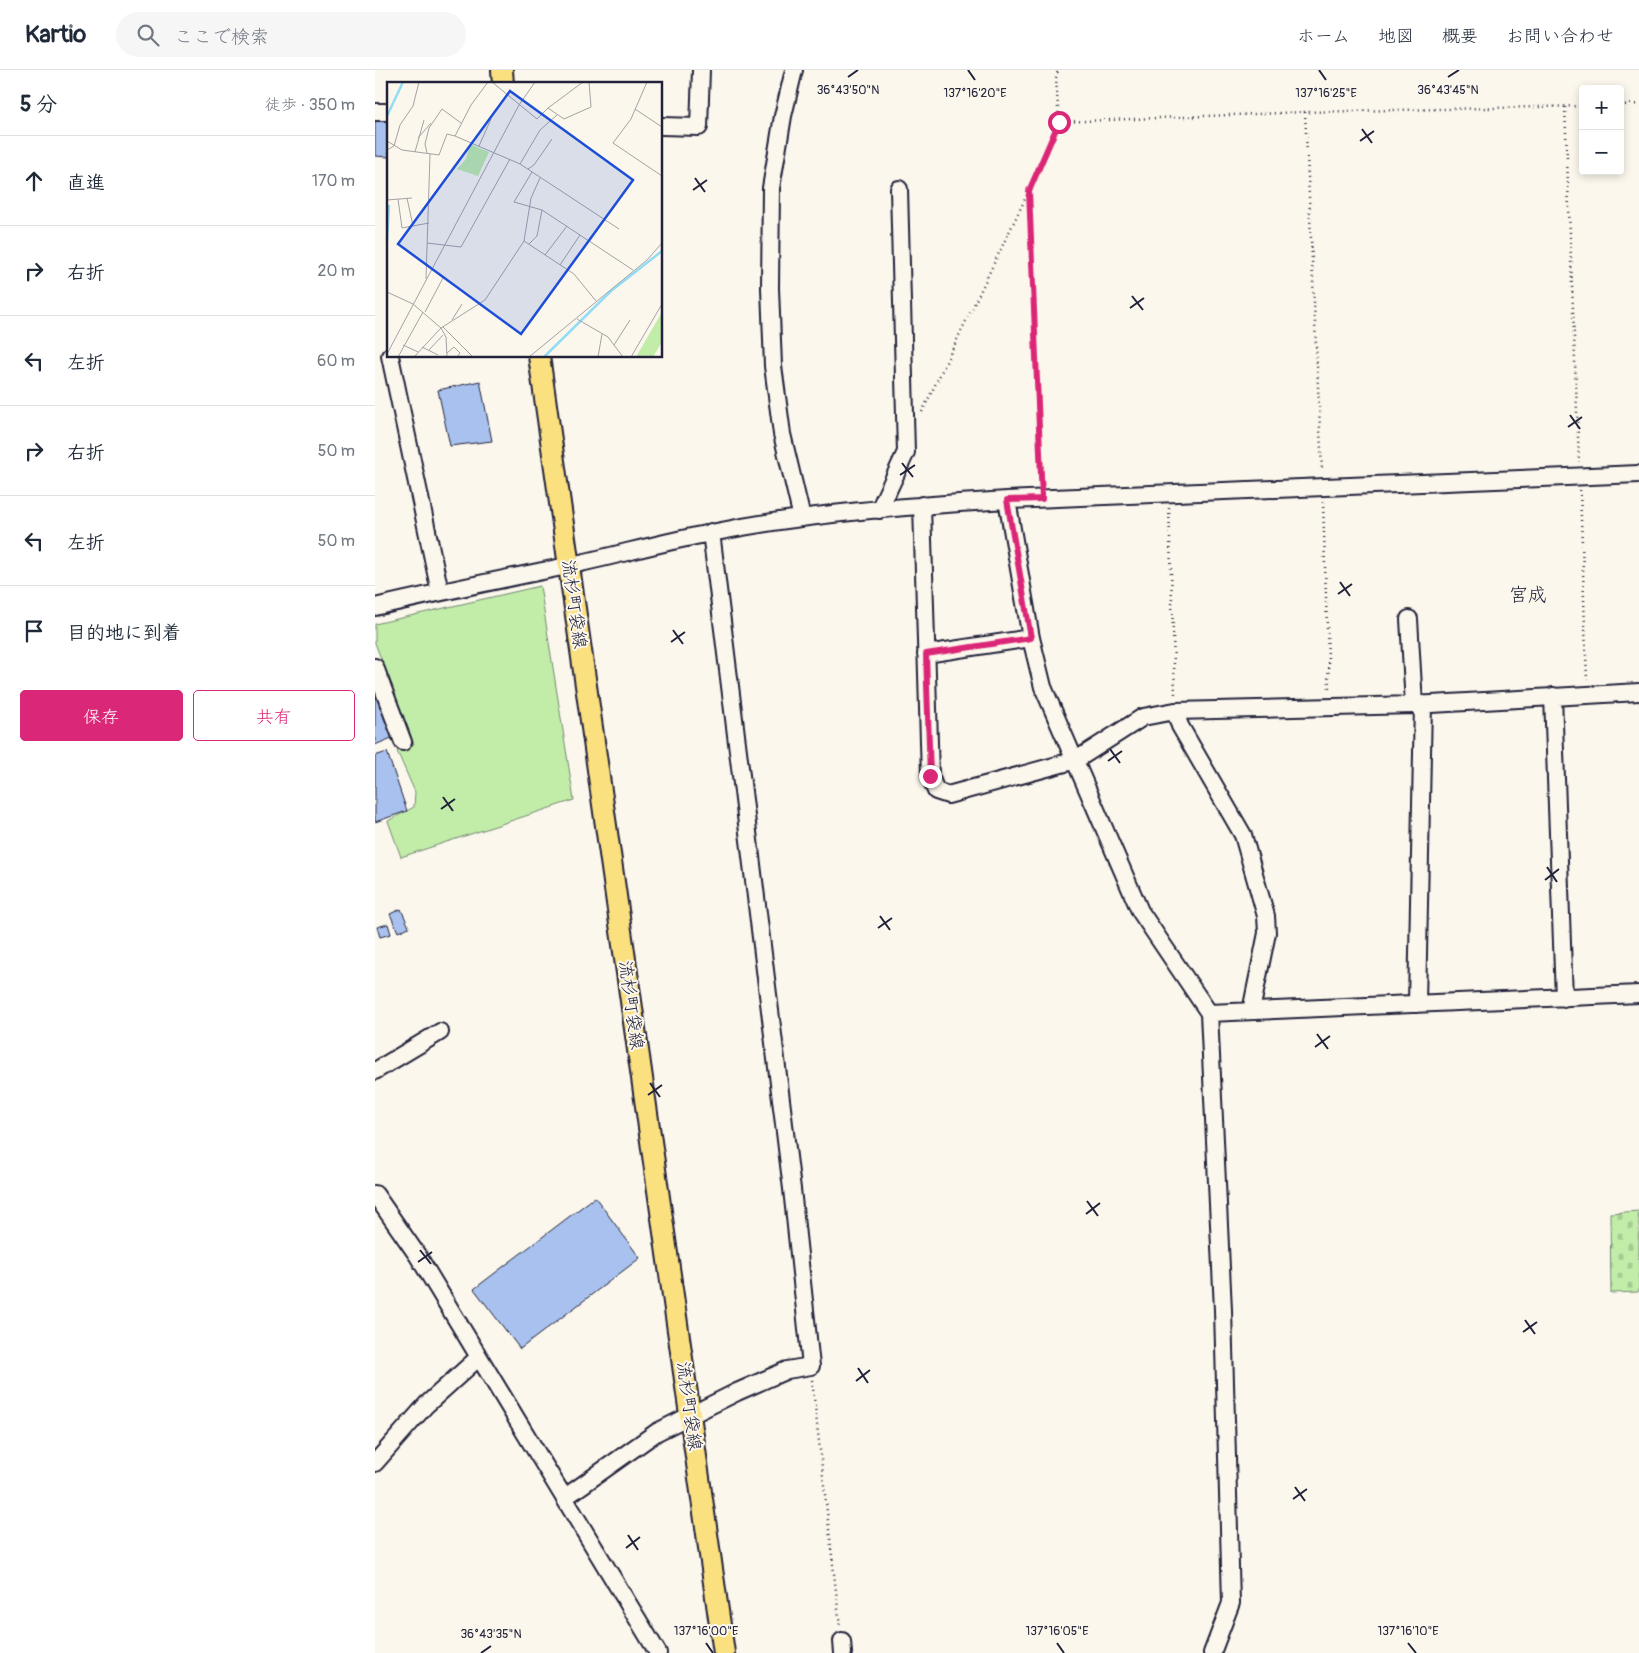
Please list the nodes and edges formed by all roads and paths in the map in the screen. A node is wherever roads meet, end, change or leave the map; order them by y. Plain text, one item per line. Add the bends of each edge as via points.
1 (701, 70) edge
2 (794, 70) edge
3 (1058, 70) edge
4 (1624, 104) edge
5 (1639, 104) edge
6 (1579, 106) edge
7 (1565, 107) junction
8 (1305, 112) junction
9 (1059, 122) junction
10 (663, 126) edge
11 (899, 189) dead end
12 (1029, 191) junction
13 (390, 358) edge
14 (539, 358) edge
15 (920, 416) dead end
16 (1639, 474) edge
17 (1579, 476) junction
18 (1323, 487) junction
19 (1169, 494) junction
20 (1042, 499) junction
21 (1007, 500) junction
22 (922, 505) junction
23 (879, 510) junction
24 (802, 518) junction
25 (711, 532) junction
26 (568, 566) junction
27 (440, 592) junction
28 (375, 607) edge
29 (1409, 620) dead end
30 (1031, 638) junction
31 (926, 654) junction
32 (375, 667) edge
33 (1639, 692) edge
34 (1553, 696) junction
35 (1588, 696) junction
36 (1418, 704) junction
37 (1330, 708) junction
38 (1175, 712) junction
39 (403, 742) dead end
40 (1076, 760) junction
41 (1639, 994) edge
42 (1564, 998) junction
43 (1417, 1004) junction
44 (1251, 1011) junction
45 (1209, 1013) junction
46 (440, 1032) dead end
47 (375, 1071) edge
48 (375, 1194) edge
49 (479, 1358) junction
50 (811, 1366) junction
51 (690, 1414) junction
52 (378, 1452) edge
53 (564, 1498) junction
54 (842, 1647) edge
55 (658, 1653) edge
56 (724, 1653) edge
57 (1212, 1653) edge

1 - 10 street via 699,127
2 - 24 street via 771,188 770,288 773,366 782,434
3 - 9 path
4 - 5 path
6 - 7 path
7 - 8 path
7 - 17 path
8 - 9 path
8 - 18 path
9 - 12 path
11 - 23 street via 906,452
12 - 15 path
12 - 20 path
13 - 27 street
14 - 26 main road, 流杉町袋線
16 - 17 street
17 - 18 street
17 - 35 path
18 - 19 street
18 - 37 path
19 - 20 street
19 - 38 path
20 - 21 street
21 - 22 street
21 - 30 street
22 - 23 street
22 - 31 street
23 - 24 street
24 - 25 street
25 - 26 street
25 - 50 street
26 - 27 street
26 - 51 main road, 流杉町袋線
27 - 28 street
29 - 36 street
30 - 31 street
30 - 40 street via 1043,687
31 - 40 street via 930,776 936,791 948,795
32 - 39 street
33 - 35 street
34 - 35 street
34 - 36 street
34 - 42 street
36 - 37 street
36 - 43 street
37 - 38 street
38 - 40 street via 1143,717
38 - 44 street via 1243,835 1266,916 1267,932
40 - 45 street via 1140,911
41 - 42 street
42 - 43 street
43 - 44 street
44 - 45 street
45 - 57 street via 1223,1320 1231,1603
46 - 47 street
48 - 49 street via 418,1256
49 - 52 street
49 - 53 street
50 - 51 street via 787,1370
50 - 54 path
51 - 53 street via 657,1432
51 - 56 main road, 流杉町袋線
53 - 55 street

